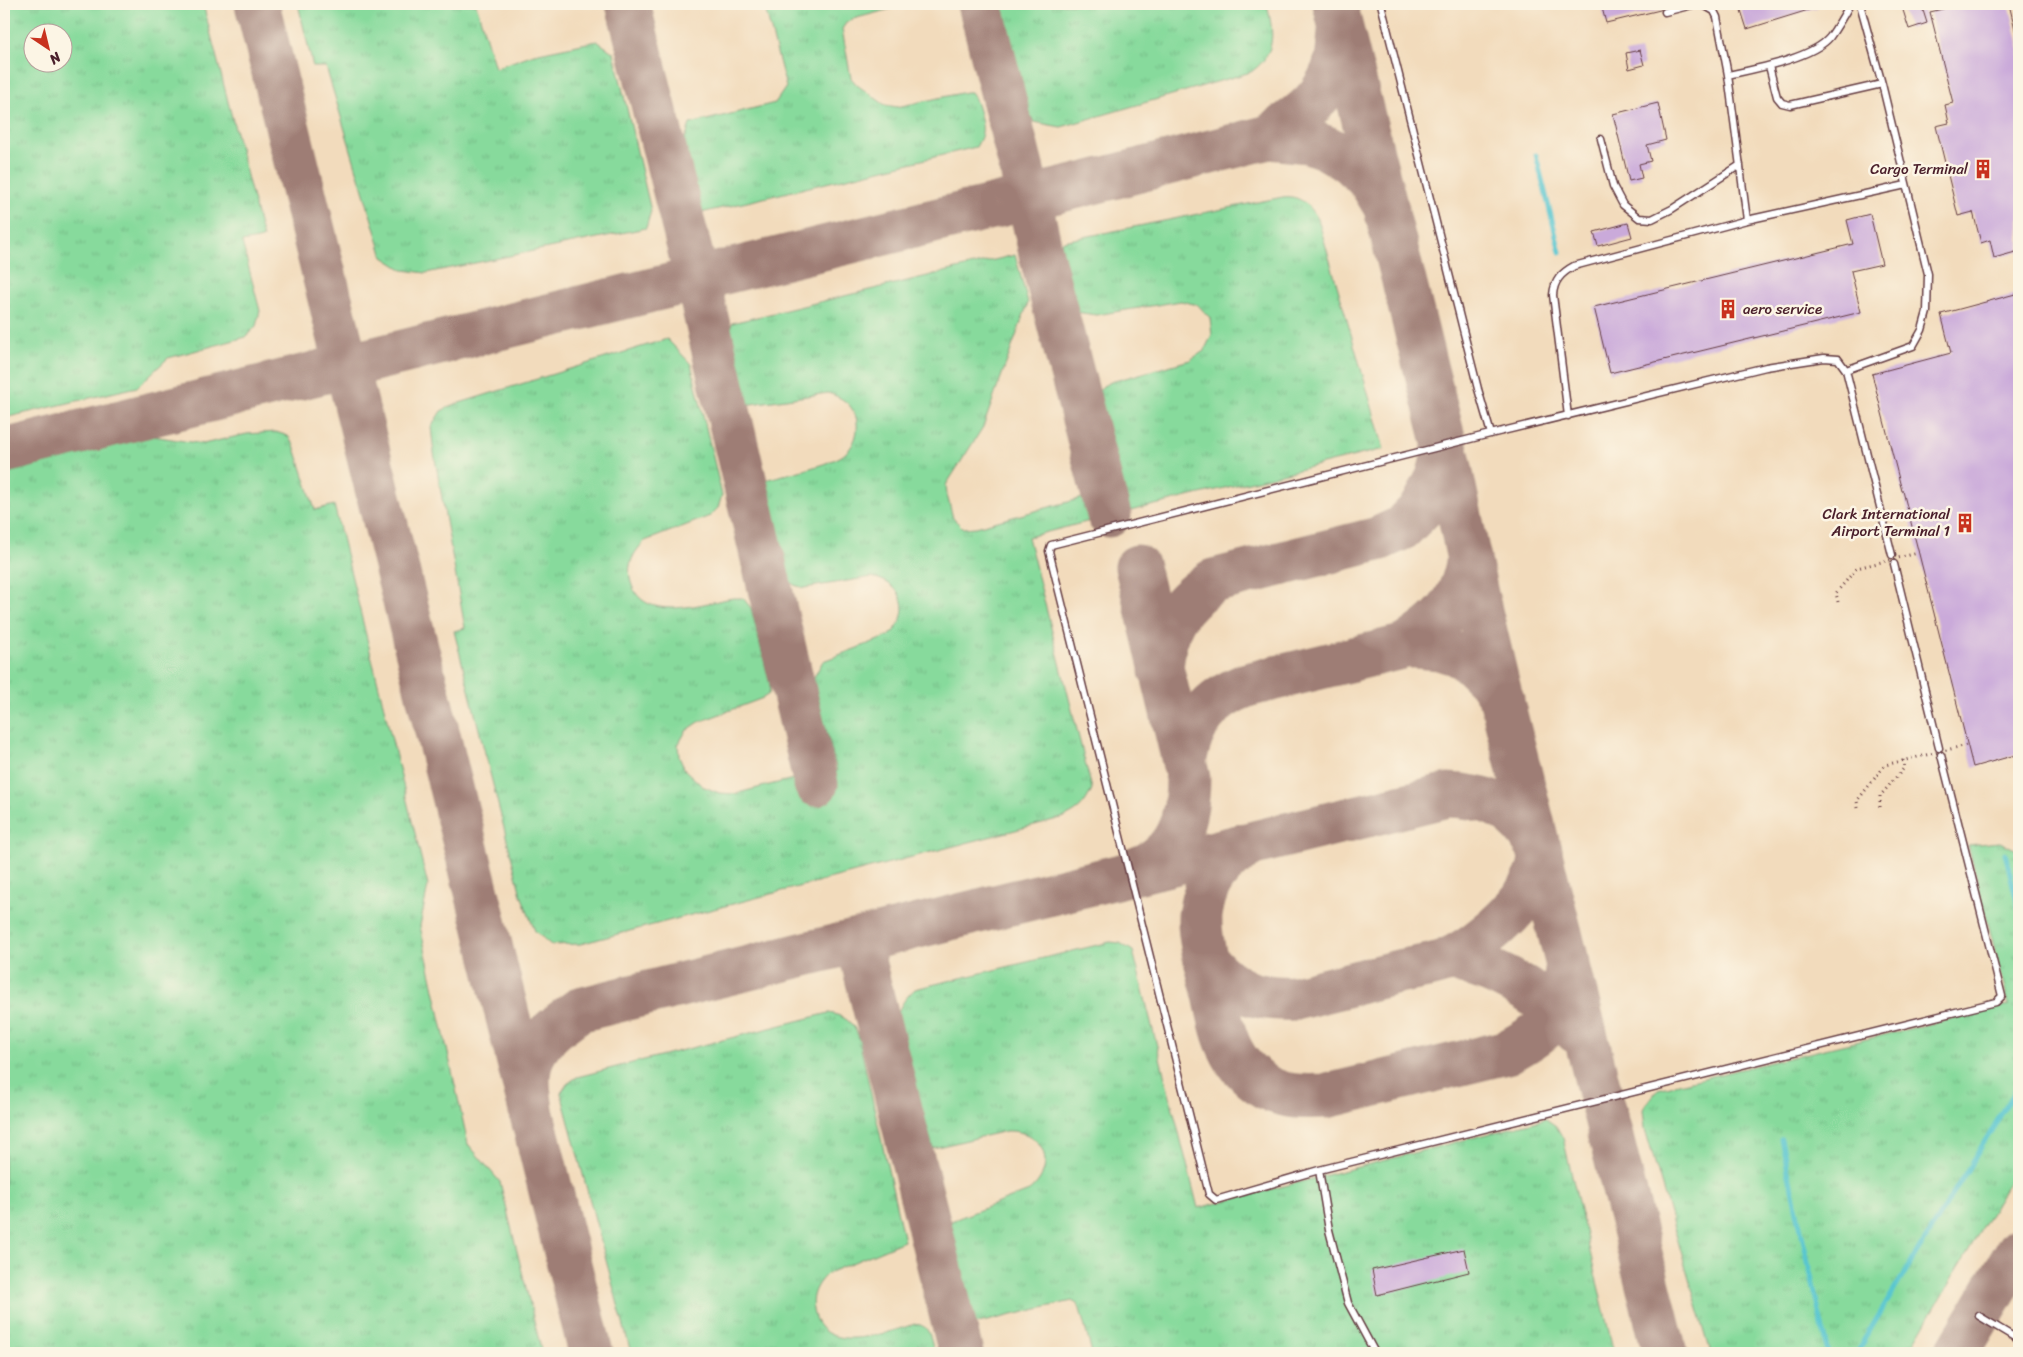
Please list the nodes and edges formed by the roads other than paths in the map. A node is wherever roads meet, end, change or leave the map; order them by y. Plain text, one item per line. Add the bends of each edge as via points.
1 (1381, 4) edge
2 (1696, 4) edge
3 (1702, 4) edge
4 (1850, 4) edge
5 (1860, 4) edge
6 (1665, 12) dead end
7 (1769, 66) junction
8 (1728, 75) junction
9 (1882, 84) junction
10 (1601, 139) dead end
11 (1740, 166) junction
12 (1906, 185) junction
13 (1747, 220) junction
14 (1846, 370) junction
15 (1568, 416) junction
16 (1491, 434) junction
17 (1892, 556) dead end
18 (1894, 564) dead end
19 (1939, 748) dead end
20 (1941, 755) dead end
21 (1320, 1170) junction
22 (1979, 1316) dead end
23 (2019, 1340) edge
24 (1375, 1353) edge

1 - 16 lane
2 - 6 lane
3 - 8 lane via 1714,11 1717,17
4 - 7 lane via 1829,38 1816,49
5 - 9 lane
7 - 8 lane
7 - 9 lane via 1777,97 1782,103
8 - 11 lane
9 - 12 lane
10 - 11 lane via 1613,186 1623,206 1638,218 1652,219 1672,209
11 - 13 lane
12 - 13 lane
12 - 14 lane via 1928,274 1928,312 1913,346
13 - 15 lane via 1574,266 1560,275 1552,295
14 - 15 lane via 1838,359 1824,358 1776,366
14 - 17 lane
15 - 16 lane
16 - 21 lane via 1051,545 1049,551 1209,1194 1216,1200
18 - 19 lane
20 - 21 lane via 2002,996 1996,1002
21 - 24 lane via 1330,1230 1348,1303
22 - 23 lane

